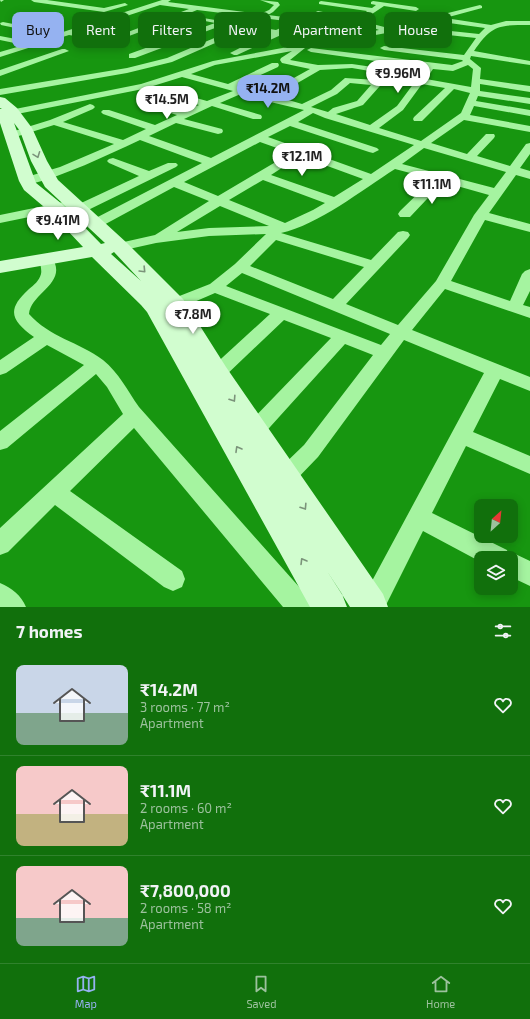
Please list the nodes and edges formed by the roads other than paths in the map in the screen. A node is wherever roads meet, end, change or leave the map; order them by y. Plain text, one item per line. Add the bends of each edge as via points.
1 (34, 0) edge
2 (85, 0) edge
3 (92, 1) junction
4 (164, 1) edge
5 (260, 1) edge
6 (134, 2) dead end
7 (370, 2) dead end
8 (235, 3) dead end
9 (321, 3) dead end
10 (383, 4) junction
11 (76, 6) junction
12 (122, 6) junction
13 (480, 6) dead end
14 (198, 7) junction
15 (416, 9) dead end
16 (221, 10) junction
17 (373, 10) junction
18 (271, 11) joint
19 (184, 12) edge
20 (237, 12) edge
21 (132, 13) junction
22 (279, 13) edge
23 (138, 14) edge
24 (452, 14) edge
25 (206, 16) edge
26 (12, 22) edge
27 (530, 23) edge
28 (2, 25) edge
29 (452, 25) edge
30 (12, 27) edge
31 (384, 30) edge
32 (452, 30) edge
33 (138, 31) edge
34 (271, 32) edge
35 (518, 32) dead end
36 (68, 33) junction
37 (278, 33) joint
38 (64, 34) edge
39 (452, 34) edge
40 (484, 35) junction
41 (271, 36) edge
42 (0, 38) edge
43 (12, 40) edge
44 (214, 41) edge
45 (20, 48) edge
46 (154, 48) edge
47 (245, 48) edge
48 (298, 48) junction
49 (384, 48) dead end
50 (65, 51) dead end
51 (0, 55) edge
52 (132, 56) dead end
53 (146, 56) dead end
54 (468, 58) junction
55 (167, 60) junction
56 (213, 63) junction
57 (530, 63) edge
58 (275, 65) dead end
59 (432, 66) junction
60 (200, 68) junction
61 (318, 68) junction
62 (388, 72) junction
63 (0, 73) edge
64 (182, 74) junction
65 (422, 79) junction
66 (378, 83) junction
67 (143, 86) junction
68 (229, 87) junction
69 (452, 87) junction
70 (530, 89) edge
71 (241, 91) junction
72 (473, 92) junction
73 (265, 98) junction
74 (530, 101) edge
75 (209, 103) junction
76 (154, 105) dead end
77 (90, 107) dead end
78 (307, 108) junction
79 (106, 112) dead end
80 (530, 113) edge
81 (185, 114) junction
82 (6, 115) edge
83 (257, 116) dead end
84 (328, 116) junction
85 (461, 117) junction
86 (174, 119) junction
87 (418, 119) dead end
88 (54, 122) junction
89 (289, 122) junction
90 (155, 128) junction
91 (371, 129) junction
92 (530, 129) edge
93 (218, 132) dead end
94 (140, 136) junction
95 (396, 136) junction
96 (490, 136) dead end
97 (259, 138) junction
98 (123, 143) junction
99 (421, 144) junction
100 (529, 149) edge
101 (373, 150) junction
102 (300, 152) junction
103 (469, 158) junction
104 (113, 161) dead end
105 (213, 163) junction
106 (172, 165) dead end
107 (393, 165) junction
108 (344, 168) junction
109 (513, 171) junction
110 (261, 175) junction
111 (530, 175) edge
112 (150, 176) junction
113 (372, 178) junction
114 (442, 178) junction
115 (38, 179) junction
116 (175, 183) junction
117 (497, 193) junction
118 (218, 201) junction
119 (335, 202) junction
120 (76, 211) junction
121 (406, 214) dead end
122 (480, 215) junction
123 (0, 219) edge
124 (530, 228) edge
125 (278, 231) junction
126 (403, 234) dead end
127 (156, 239) junction
128 (120, 246) junction
129 (97, 250) junction
130 (46, 259) junction
131 (374, 265) junction
132 (0, 267) edge
133 (240, 267) junction
134 (530, 274) edge
135 (442, 283) junction
136 (216, 287) junction
137 (336, 305) junction
138 (166, 307) junction
139 (514, 308) junction
140 (281, 313) junction
141 (530, 313) edge
142 (402, 332) junction
143 (46, 337) junction
144 (342, 337) junction
145 (384, 353) junction
146 (96, 365) junction
147 (0, 369) edge
148 (495, 370) junction
149 (217, 373) junction
150 (530, 384) edge
151 (134, 415) junction
152 (254, 431) junction
153 (461, 436) junction
154 (0, 442) edge
155 (530, 465) edge
156 (284, 478) junction
157 (54, 492) junction
158 (418, 517) junction
159 (0, 544) edge
160 (484, 551) edge
161 (337, 558) junction
162 (518, 568) edge
163 (530, 574) edge
164 (173, 579) dead end
165 (0, 596) edge
166 (324, 598) edge
167 (13, 607) edge
168 (300, 607) edge
169 (304, 607) edge
170 (371, 607) edge

1 - 11 street
2 - 3 street
3 - 11 street
3 - 12 street
4 - 14 street
4 - 21 street
5 - 18 street via 277,4
6 - 12 street
7 - 10 street
8 - 16 street
9 - 17 street
10 - 15 street
10 - 17 street
11 - 12 street via 108,10
13 - 24 street
14 - 16 street
14 - 19 street
16 - 20 street
16 - 25 street
17 - 31 street via 363,16 364,22
18 - 22 street
21 - 23 street
21 - 36 street
26 - 28 street
27 - 35 street
27 - 40 street via 506,23
28 - 30 street
29 - 40 street
32 - 40 street
33 - 36 street via 115,41
34 - 37 street
36 - 38 street
37 - 41 street
39 - 40 street
40 - 54 street
42 - 43 street
44 - 55 street
45 - 51 street
46 - 52 street
47 - 56 street
48 - 56 street
48 - 59 street
48 - 61 street via 285,61
49 - 54 street
50 - 63 street
53 - 55 street
54 - 57 street
54 - 59 street via 450,68
54 - 72 street via 477,68
55 - 60 street
55 - 82 street via 127,70
56 - 60 street
58 - 68 street
59 - 65 street
60 - 64 street
61 - 62 street via 352,66
61 - 73 street
62 - 65 street
62 - 66 street
64 - 67 street
64 - 68 street
65 - 69 street
65 - 91 street via 400,108
66 - 78 street via 348,80 334,92
66 - 84 street via 360,103 336,110
67 - 75 street
67 - 82 street
68 - 71 street
69 - 72 street
69 - 87 street
70 - 72 street
71 - 73 street
71 - 75 street
72 - 74 street
72 - 80 street
72 - 85 street via 465,115
73 - 78 street
75 - 81 street
75 - 83 street
76 - 81 street
77 - 88 street
78 - 84 street
78 - 89 street
79 - 90 street
81 - 86 street
82 - 88 street
82 - 115 street
84 - 91 street
85 - 92 street
85 - 99 street
86 - 90 street
86 - 93 street
88 - 98 street
89 - 97 street
89 - 101 street
90 - 94 street
91 - 95 street
94 - 98 street
94 - 105 street
95 - 99 street
95 - 101 street
96 - 103 street
97 - 102 street
97 - 105 street
98 - 115 street
99 - 103 street
99 - 107 street
100 - 109 street
101 - 108 street
102 - 108 street
102 - 110 street
103 - 109 street
104 - 112 street
105 - 116 street
106 - 112 street
107 - 113 street
107 - 114 street
108 - 113 street
109 - 111 street
109 - 117 street
110 - 118 street
110 - 119 street
112 - 120 street
113 - 119 street
114 - 117 street
114 - 121 street
115 - 120 street via 35,191
116 - 118 street
116 - 120 street
117 - 122 street
118 - 125 street
118 - 127 street
119 - 125 street via 318,213
120 - 123 street
120 - 128 street
120 - 129 street
122 - 124 street
122 - 135 street
125 - 127 street via 209,232
125 - 131 street
125 - 133 street
126 - 131 street
127 - 128 street
128 - 129 street
128 -> 138 street
129 - 130 street
129 - 138 street via 149,300
130 - 132 street
130 - 143 street via 47,279 20,311 24,319
131 - 137 street
133 - 136 street
133 - 137 street
134 - 139 street
135 - 139 street
135 - 142 street
136 - 138 street
136 - 140 street
137 - 142 street
138 - 149 street
166 -> 138 street
139 - 141 street
140 - 144 street
140 - 149 street
142 - 145 street
142 - 148 street
143 - 146 street
143 - 147 street
144 - 145 street
144 - 152 street
145 - 156 street via 311,452
146 - 151 street via 107,374
146 - 154 street
148 - 150 street
148 - 153 street
149 -> 152 street
151 - 157 street
151 - 168 street
152 - 156 street
153 - 155 street
153 - 158 street
156 -> 161 street
157 - 159 street
157 - 164 street
158 - 160 street
158 - 170 street
161 - 166 street
161 - 170 street
162 - 163 street
165 - 167 street
166 - 169 street

